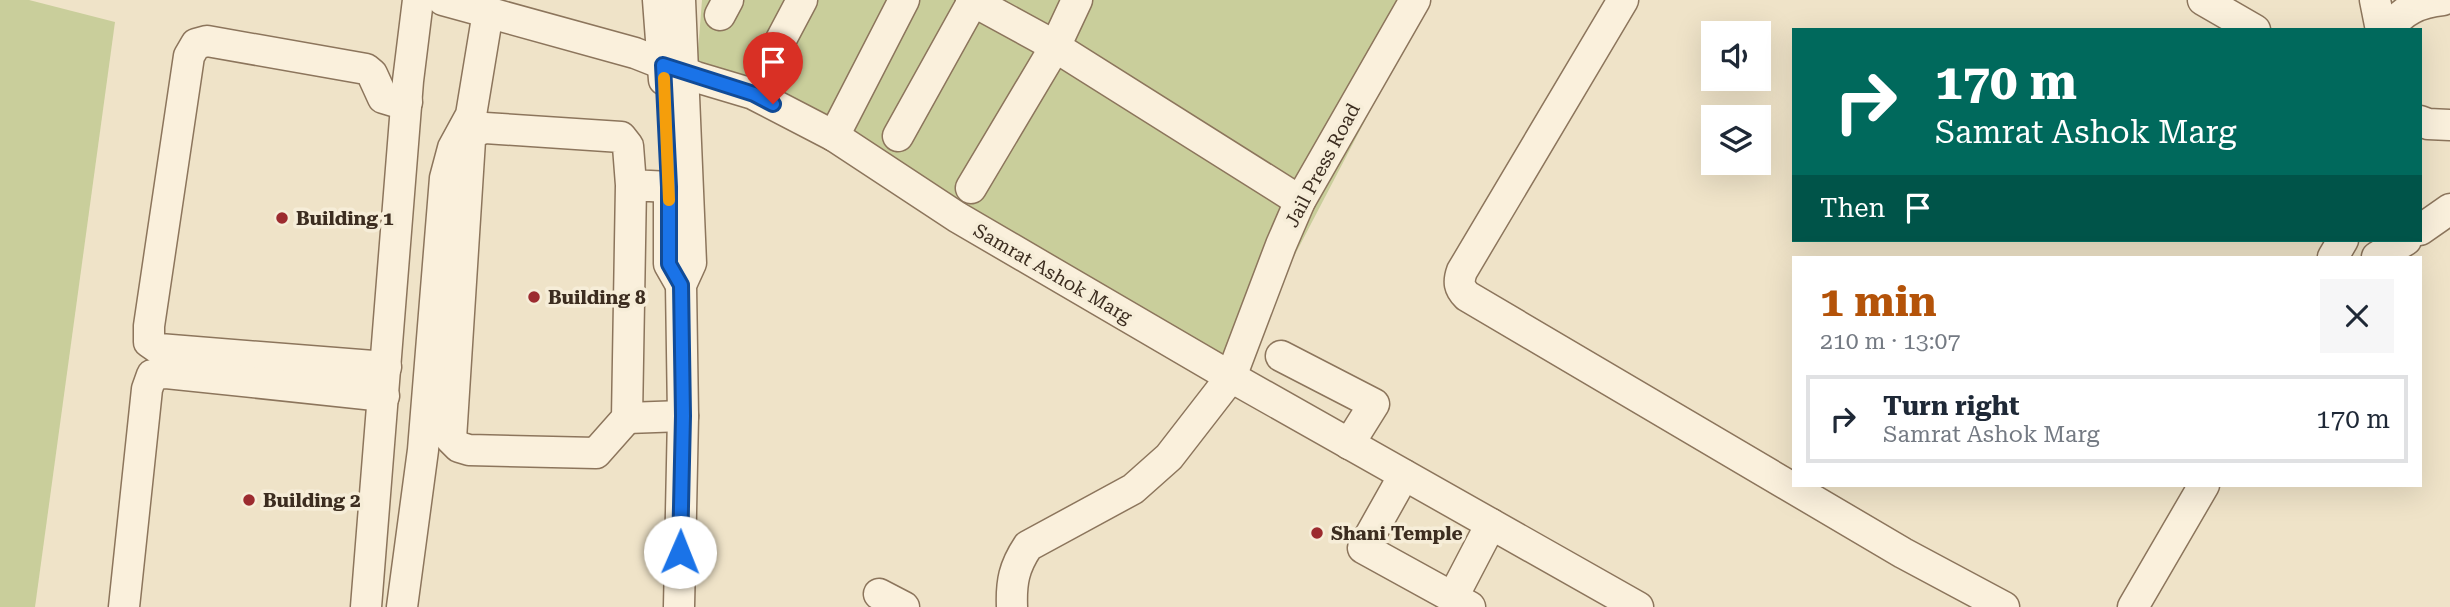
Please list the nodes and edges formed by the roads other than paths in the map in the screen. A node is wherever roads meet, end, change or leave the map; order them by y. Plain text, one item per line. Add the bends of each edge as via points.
1 (418, 0) edge
2 (443, 0) edge
3 (658, 0) edge
4 (680, 0) edge
5 (802, 0) edge
6 (904, 0) edge
7 (972, 0) edge
8 (1077, 0) edge
9 (1415, 0) edge
10 (1623, 0) edge
11 (2203, 0) edge
12 (2375, 0) edge
13 (2447, 0) edge
14 (488, 12) junction
15 (2252, 28) edge
16 (2381, 28) edge
17 (2390, 28) edge
18 (1055, 47) junction
19 (767, 66) dead end
20 (674, 68) junction
21 (407, 102) junction
22 (2422, 122) edge
23 (2450, 125) edge
24 (834, 136) junction
25 (898, 136) dead end
26 (631, 185) junction
27 (669, 187) junction
28 (971, 188) dead end
29 (1300, 201) junction
30 (2450, 209) edge
31 (2422, 229) edge
32 (2403, 242) edge
33 (2379, 256) edge
34 (681, 285) junction
35 (1281, 356) dead end
36 (386, 367) junction
37 (1231, 377) junction
38 (384, 396) junction
39 (683, 416) junction
40 (627, 418) junction
41 (1349, 444) junction
42 (1404, 475) junction
43 (2203, 487) edge
44 (1491, 524) junction
45 (1461, 602) edge
46 (124, 607) edge
47 (366, 607) edge
48 (402, 607) edge
49 (680, 607) edge
50 (1012, 607) edge
51 (1638, 607) edge
52 (2004, 607) edge
53 (2133, 607) edge

1 - 21 street
2 - 14 street, Samrat Ashok Marg
3 - 20 street
4 - 20 street
5 - 19 street
6 - 24 street
7 - 18 street
7 - 25 street
8 - 18 street
9 - 29 street, Jail Press Road
10 - 52 street via 1462,271 1461,289 1891,546
11 - 15 street
12 - 16 street
13 - 17 street via 2408,9
14 - 20 street, Samrat Ashok Marg
14 - 48 street via 471,115 453,148 445,178 423,450
18 - 28 street
18 - 29 street
20 - 24 street, Samrat Ashok Marg via 754,94
20 - 27 street
20 - 34 street via 691,263
21 - 36 street
21 - 36 street via 383,98 366,69 207,41 196,44 189,56 149,326 149,342 159,348
22 - 23 street
24 - 37 street, Samrat Ashok Marg via 957,217
26 - 27 street
26 - 40 street
26 - 40 street via 628,146 621,137 485,128 474,132 451,439 469,450 596,453
27 - 34 street via 669,264
29 - 37 street, Jail Press Road
30 - 31 street
32 - 33 street
34 - 39 street
35 - 41 street via 1374,404
36 - 38 street
37 - 41 street, Samrat Ashok Marg
37 - 50 street, Jail Press Road via 1169,457 1133,489 1028,546 1011,581
38 - 46 street via 152,375
38 - 47 street
39 - 40 street
39 - 49 street
41 - 42 street, Samrat Ashok Marg
42 - 44 street, Samrat Ashok Marg
42 - 45 street via 1363,548
43 - 53 street
44 - 45 street
44 - 51 street, Samrat Ashok Marg

